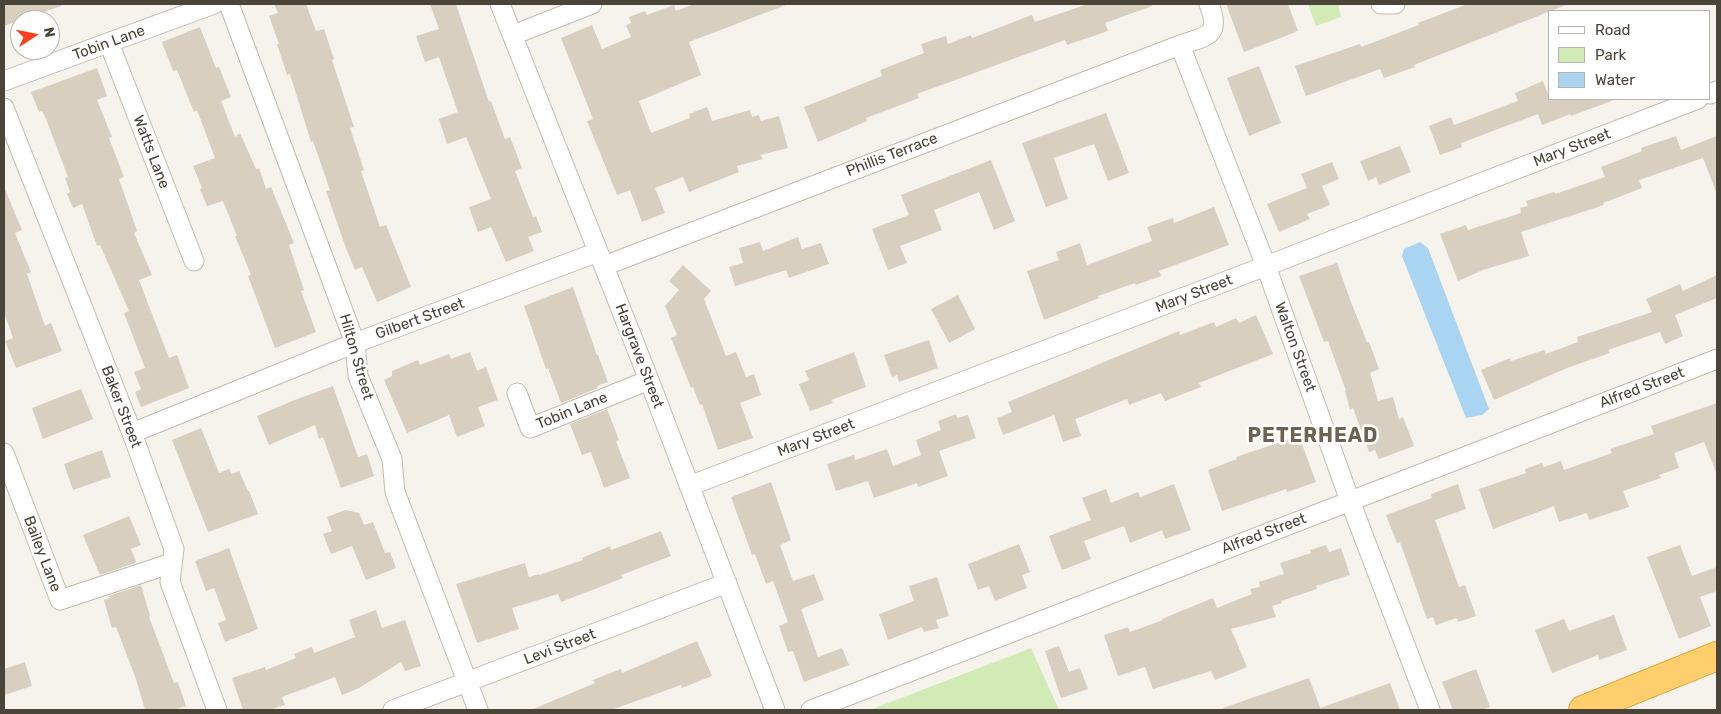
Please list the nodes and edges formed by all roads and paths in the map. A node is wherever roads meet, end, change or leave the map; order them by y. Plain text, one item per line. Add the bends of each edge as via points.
1 (214, 4) edge
2 (228, 4) edge
3 (500, 4) edge
4 (592, 4) edge
5 (1209, 4) edge
6 (1381, 4) edge
7 (1395, 4) edge
8 (513, 35) junction
9 (109, 43) junction
10 (1180, 45) junction
11 (4, 81) edge
12 (1695, 100) edge
13 (4, 108) edge
14 (601, 259) junction
15 (194, 262) dead end
16 (1266, 266) junction
17 (355, 343) junction
18 (1717, 358) edge
19 (649, 380) junction
20 (517, 393) dead end
21 (132, 433) junction
22 (4, 453) edge
23 (689, 486) junction
24 (1350, 501) junction
25 (172, 563) junction
26 (726, 584) junction
27 (1717, 656) edge
28 (467, 682) junction
29 (217, 710) edge
30 (393, 710) edge
31 (478, 710) edge
32 (775, 710) edge
33 (811, 710) edge
34 (1430, 710) edge
35 (1583, 710) edge

1 - 9 street, Tobin Lane
2 - 17 street, Hilton Street
3 - 8 street, Hargrave Street
4 - 8 street
5 - 10 street via 1214,27 1209,35
6 - 7 street
8 - 14 street, Hargrave Street
9 - 11 street, Tobin Lane
9 - 15 street, Watts Lane
10 - 14 street, Phillis Terrace
10 - 16 street, Walton Street
12 - 16 street, Mary Street
13 - 21 street, Baker Street
14 - 17 street, Gilbert Street
14 - 19 street, Hargrave Street
16 - 23 street, Mary Street
16 - 24 street, Walton Street
17 - 21 street, Gilbert Street
17 - 28 street, Hilton Street via 358,376 392,459 395,492
18 - 24 street, Alfred Street
19 - 20 street, Tobin Lane via 530,428
19 - 23 street, Hargrave Street
21 - 25 street, Baker Street via 174,549
22 - 25 street, Bailey Lane via 60,600
23 - 26 street, Hargrave Street
24 - 33 street, Alfred Street
24 - 34 street, Walton Street
25 - 29 street, Baker Street via 170,582
26 - 28 street, Levi Street
26 - 32 street, Hargrave Street
27 - 35 highway
28 - 30 street, Levi Street
28 - 31 street, Hilton Street

